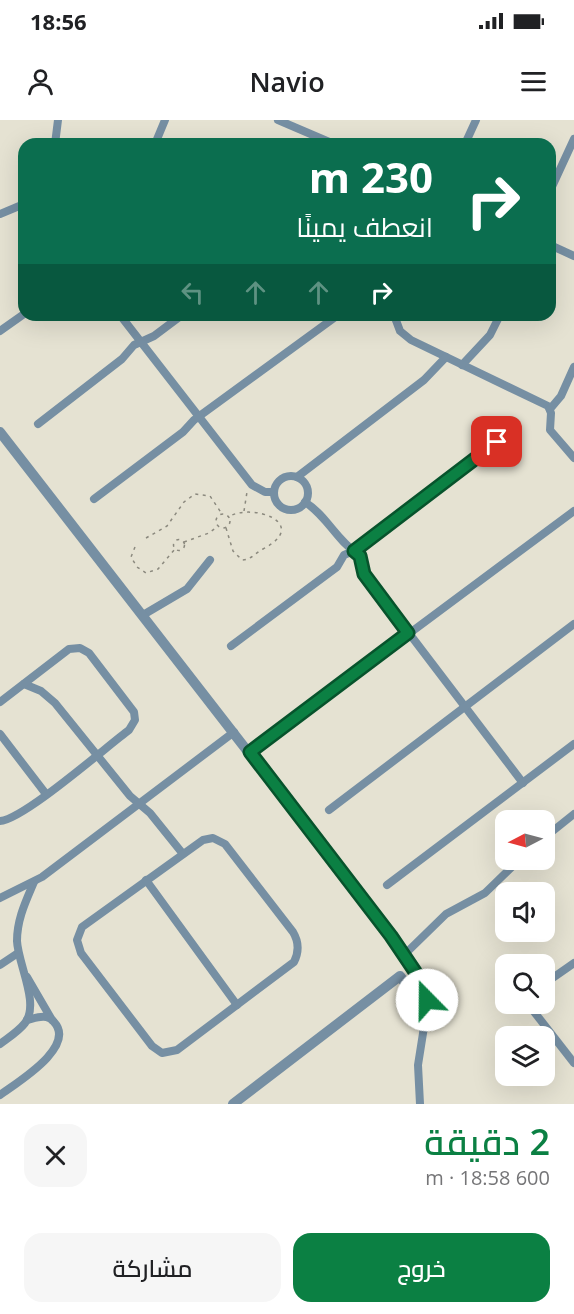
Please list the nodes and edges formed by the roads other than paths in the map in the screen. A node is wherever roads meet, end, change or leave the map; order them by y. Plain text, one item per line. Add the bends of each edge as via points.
1 (58, 120) edge
2 (165, 120) edge
3 (278, 120) edge
4 (476, 120) edge
5 (56, 138) edge
6 (158, 138) edge
7 (320, 138) edge
8 (468, 138) edge
9 (574, 139) edge
10 (556, 178) edge
11 (18, 206) edge
12 (0, 214) edge
13 (556, 248) edge
14 (574, 256) edge
15 (18, 318) edge
16 (124, 321) edge
17 (174, 321) edge
18 (330, 321) edge
19 (396, 321) edge
20 (497, 321) edge
21 (0, 331) edge
22 (139, 341) junction
23 (446, 357) junction
24 (462, 365) junction
25 (574, 367) edge
26 (550, 410) junction
27 (198, 418) junction
28 (38, 424) dead end
29 (514, 428) dead end
30 (0, 432) edge
31 (574, 458) edge
32 (297, 477) junction
33 (274, 492) junction
34 (94, 499) dead end
35 (305, 502) junction
36 (574, 511) edge
37 (354, 551) junction
38 (210, 560) dead end
39 (144, 615) junction
40 (574, 624) edge
41 (408, 633) junction
42 (231, 646) dead end
43 (24, 684) junction
44 (0, 702) edge
45 (466, 707) junction
46 (234, 732) junction
47 (0, 734) edge
48 (574, 744) edge
49 (250, 752) junction
50 (97, 755) junction
51 (523, 783) junction
52 (46, 794) junction
53 (139, 804) junction
54 (329, 810) dead end
55 (574, 814) edge
56 (0, 821) edge
57 (555, 829) edge
58 (183, 854) junction
59 (509, 870) edge
60 (146, 880) junction
61 (34, 882) junction
62 (387, 885) dead end
63 (0, 898) edge
64 (18, 953) junction
65 (404, 955) junction
66 (574, 963) edge
67 (0, 965) edge
68 (23, 970) junction
69 (555, 976) edge
70 (422, 982) junction
71 (408, 988) junction
72 (237, 1005) junction
73 (427, 1014) junction
74 (536, 1014) edge
75 (27, 1020) junction
76 (52, 1020) junction
77 (0, 1044) edge
78 (574, 1063) edge
79 (0, 1095) edge
80 (233, 1104) edge
81 (420, 1104) edge

1 - 5 street
2 - 6 street
3 - 7 street
4 - 8 street
9 - 10 street
11 - 12 street
13 - 14 street
15 - 21 street
16 - 22 street
17 - 22 street via 154,336
18 - 27 street
19 - 23 street via 405,336
20 - 24 street via 490,335
22 - 27 street
22 - 28 street via 122,359
23 - 24 street
23 - 32 street via 424,380
24 - 26 street via 545,404
25 - 26 street
26 - 31 street via 550,430
27 - 33 street via 252,485
27 - 34 street
29 - 37 street
30 - 39 street
32 - 33 street via 282,479
32 - 35 street via 308,489
33 - 35 street via 286,509 295,509
35 - 37 street via 322,514 345,546
36 - 41 street
37 - 41 street via 360,556 364,574
37 - 42 street
38 - 39 street via 187,589
39 - 46 street
40 - 45 street
41 - 45 street
41 - 49 street
43 - 44 street
43 - 50 street via 55,703
43 - 50 street via 69,649 86,651 135,716 132,727
45 - 51 street
45 - 54 street
46 - 49 street
46 - 53 street
47 - 52 street
48 - 51 street
49 - 65 street
50 - 52 street
50 - 53 street
51 - 62 street
52 - 56 street via 13,819
53 - 58 street
53 - 61 street
55 - 57 street
58 - 60 street
58 - 72 street via 208,838 222,841 296,936 298,950 294,963
59 - 65 street via 485,893 446,914
60 - 72 street
60 - 72 street via 82,927 77,940 81,953 162,1053 177,1050
61 - 63 street
61 - 64 street via 19,922
64 - 67 street
64 - 68 street
65 - 70 street
66 - 69 street
68 - 75 street via 31,1005
68 - 76 street
70 - 71 street
70 - 73 street
71 - 73 street
71 - 80 street via 400,976
73 - 81 street via 418,1065
74 - 78 street
75 - 76 street
75 - 77 street
76 - 79 street via 59,1032 54,1052

